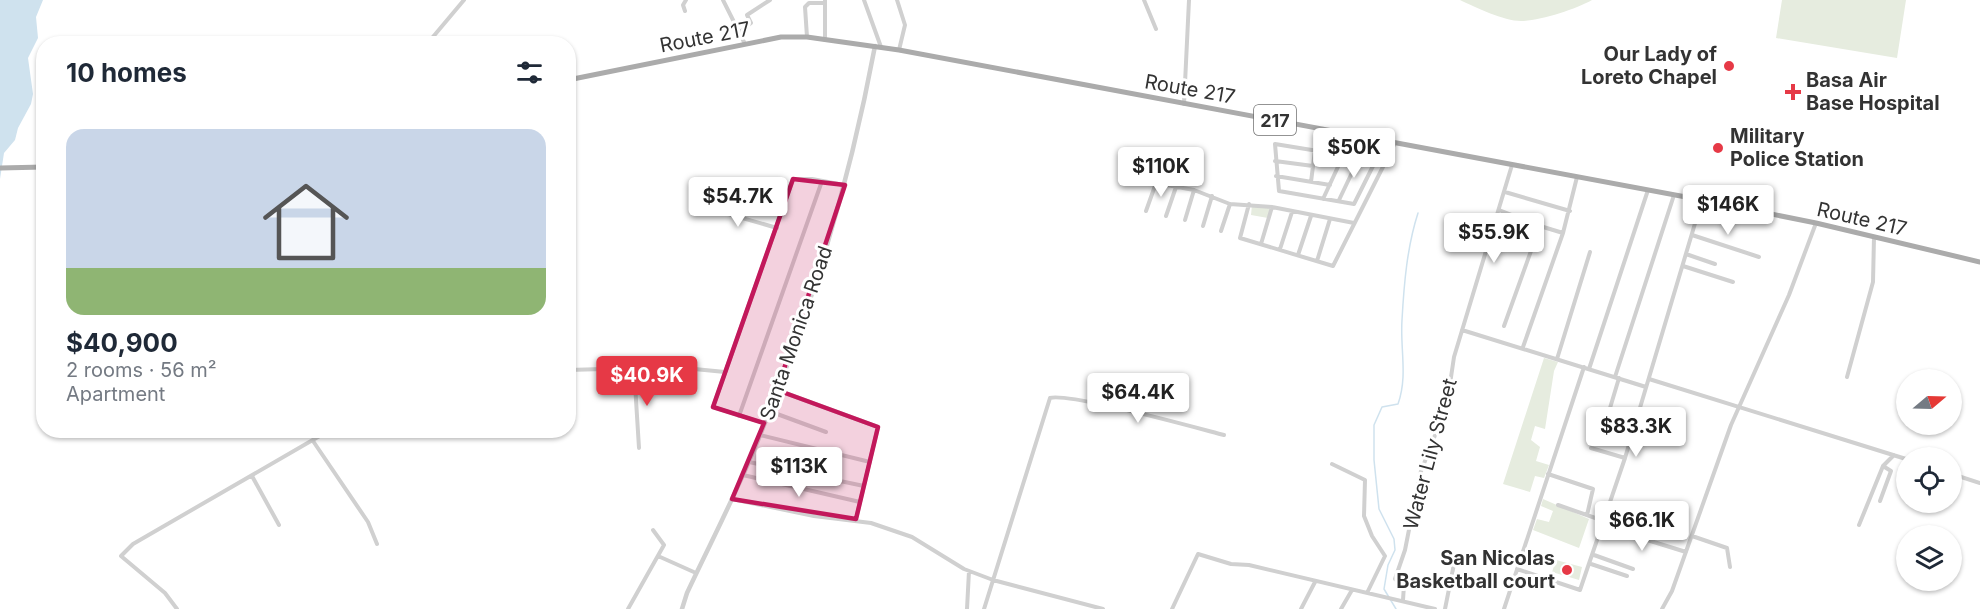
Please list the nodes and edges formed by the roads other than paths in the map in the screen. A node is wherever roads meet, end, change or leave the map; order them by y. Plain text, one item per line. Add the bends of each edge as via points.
1 (464, 0) edge
2 (686, 0) edge
3 (723, 0) edge
4 (770, 0) edge
5 (864, 0) edge
6 (897, 0) edge
7 (1144, 0) edge
8 (1189, 0) edge
9 (825, 1) edge
10 (685, 11) dead end
11 (1156, 28) dead end
12 (740, 32) junction
13 (434, 36) edge
14 (807, 37) junction
15 (825, 40) junction
16 (746, 44) junction
17 (878, 47) junction
18 (898, 50) junction
19 (576, 78) edge
20 (1184, 104) junction
21 (1332, 131) junction
22 (1395, 143) junction
23 (1315, 150) junction
24 (1330, 153) junction
25 (1343, 156) junction
26 (1359, 158) junction
27 (1275, 161) junction
28 (1512, 165) junction
29 (1313, 166) junction
30 (36, 167) edge
31 (0, 168) edge
32 (1276, 176) junction
33 (1577, 177) junction
34 (822, 181) junction
35 (1311, 182) junction
36 (1329, 184) junction
37 (845, 186) junction
38 (1176, 187) junction
39 (1194, 190) junction
40 (1648, 190) junction
41 (1505, 192) junction
42 (1674, 195) junction
43 (1212, 196) junction
44 (1323, 199) junction
45 (1702, 200) junction
46 (1339, 201) junction
47 (1230, 204) junction
48 (1249, 204) junction
49 (704, 207) dead end
50 (1272, 207) junction
51 (1499, 210) junction
52 (1146, 211) dead end
53 (1570, 211) junction
54 (1292, 212) junction
55 (1166, 216) dead end
56 (1311, 216) junction
57 (1330, 219) junction
58 (1185, 220) dead end
59 (1816, 223) junction
60 (1355, 224) junction
61 (1203, 226) dead end
62 (1540, 226) junction
63 (777, 228) junction
64 (1221, 231) dead end
65 (1563, 233) junction
66 (1692, 235) junction
67 (1874, 237) junction
68 (1261, 244) junction
69 (1280, 249) junction
70 (1590, 252) dead end
71 (1686, 254) junction
72 (1298, 255) junction
73 (1758, 257) dead end
74 (1317, 261) junction
75 (1980, 262) edge
76 (1715, 264) dead end
77 (1683, 266) junction
78 (1734, 282) dead end
79 (1504, 326) dead end
80 (1462, 330) junction
81 (1523, 347) junction
82 (1557, 359) junction
83 (634, 368) junction
84 (1587, 368) junction
85 (576, 370) edge
86 (726, 372) junction
87 (1617, 377) junction
88 (1847, 377) dead end
89 (1649, 379) junction
90 (1647, 387) junction
91 (777, 390) junction
92 (1739, 407) junction
93 (1610, 408) dead end
94 (769, 411) junction
95 (739, 416) junction
96 (764, 423) junction
97 (826, 432) dead end
98 (760, 435) junction
99 (1224, 435) dead end
100 (318, 438) edge
101 (313, 441) junction
102 (639, 448) dead end
103 (1591, 448) dead end
104 (1893, 455) junction
105 (1896, 456) edge
106 (1625, 458) junction
107 (749, 462) junction
108 (870, 462) junction
109 (1332, 464) dead end
110 (1883, 466) junction
111 (1548, 474) junction
112 (743, 475) junction
113 (252, 476) junction
114 (1962, 477) edge
115 (1980, 483) edge
116 (864, 486) junction
117 (732, 499) junction
118 (1880, 501) dead end
119 (860, 502) junction
120 (1558, 505) dead end
121 (1587, 515) junction
122 (856, 519) junction
123 (1603, 523) junction
124 (279, 525) dead end
125 (1859, 525) dead end
126 (653, 530) dead end
127 (1692, 536) junction
128 (377, 544) dead end
129 (1686, 552) junction
130 (1456, 554) dead end
131 (1594, 555) junction
132 (658, 556) junction
133 (1591, 564) junction
134 (1731, 567) dead end
135 (1517, 569) junction
136 (1633, 569) dead end
137 (969, 571) junction
138 (696, 573) junction
139 (1627, 576) dead end
140 (993, 580) junction
141 (1315, 582) junction
142 (1352, 590) junction
143 (1366, 593) junction
144 (1403, 600) junction
145 (177, 609) edge
146 (628, 609) edge
147 (682, 609) edge
148 (967, 609) edge
149 (984, 609) edge
150 (1103, 609) edge
151 (1172, 609) edge
152 (1301, 609) edge
153 (1341, 609) edge
154 (1435, 609) edge
155 (1445, 609) edge
156 (1504, 609) edge
157 (1662, 609) edge

1 - 13 street
2 - 10 street
3 - 12 street
4 - 12 street via 747,15 751,23
5 - 17 street
6 - 18 street via 905,25
7 - 11 street
8 - 20 street
9 - 14 street via 805,7
9 - 15 street
12 - 16 street
14 - 15 main road, Route 217 / 217
14 - 16 main road, Route 217 / 217
15 - 17 main road, Route 217 / 217
16 - 19 main road, Route 217 / 217
17 - 18 main road, Route 217 / 217
17 - 37 street, Santa Monica Road
18 - 20 main road, Route 217 / 217
20 - 21 main road, Route 217 / 217
21 - 22 main road, Route 217 / 217
21 - 24 street
22 - 28 main road, Route 217 / 217
22 - 60 street
23 - 24 street
23 - 27 street via 1275,144
23 - 29 street
24 - 25 street
25 - 26 street
25 - 36 street
26 - 46 street
26 - 46 street via 1373,160 1374,164 1356,202
27 - 29 street
27 - 32 street
28 - 33 main road, Route 217 / 217
28 - 41 street, Water Lily Street
29 - 35 street
30 - 31 main road
32 - 35 street
32 - 44 street via 1279,191
33 - 40 main road, Route 217 / 217
33 - 53 street
34 - 37 street
34 - 63 street via 793,179
34 - 95 street
35 - 36 street
36 - 44 street
37 - 91 street, Santa Monica Road
38 - 39 street
38 - 52 street via 1156,183
38 - 55 street
39 - 43 street
39 - 58 street
40 - 42 main road, Route 217 / 217
40 - 84 street
41 - 51 street, Water Lily Street
41 - 53 street
42 - 45 main road, Route 217 / 217
42 - 87 street
43 - 47 street
43 - 61 street
44 - 46 street
45 - 59 main road, Route 217 / 217
45 - 66 street
47 - 48 street
47 - 64 street
48 - 50 street
48 - 68 street via 1240,238
49 - 63 street
50 - 54 street
50 - 68 street
51 - 62 street
51 - 80 street, Water Lily Street
53 - 65 street
54 - 56 street
54 - 69 street
56 - 57 street
56 - 72 street
57 - 60 street
57 - 74 street
59 - 67 main road, Route 217 / 217
59 - 92 street
60 - 74 street via 1333,266
62 - 65 street
62 - 79 street
63 - 86 street
65 - 81 street
66 - 71 street
66 - 73 street
67 - 75 main road, Route 217 / 217
67 - 88 street via 1873,282
68 - 69 street
69 - 72 street
70 - 82 street
71 - 76 street
71 - 77 street
72 - 74 street
77 - 78 street
77 - 89 street
80 - 81 street
80 - 144 street, Water Lily Street via 1448,399 1420,474 1405,550 1395,579 1404,585
81 - 82 street
82 - 84 street
83 - 85 street
83 - 86 street
83 - 102 street
84 - 87 street
84 - 111 street
86 - 95 street via 713,408
87 - 90 street
87 - 93 street
89 - 90 street
89 - 92 street
90 - 106 street
91 - 94 street, Santa Monica Road
91 - 108 street via 876,425 879,430
92 - 104 street
92 - 127 street
94 - 96 street, Santa Monica Road
94 - 97 street
95 - 96 street
96 - 98 street, Santa Monica Road
98 - 107 street, Santa Monica Road
98 - 108 street
99 - 140 street via 1099,405 1050,398
100 - 101 street
101 - 113 street
101 - 128 street via 368,522
103 - 106 street
104 - 105 street
104 - 110 street
106 - 123 street
107 - 112 street, Santa Monica Road
107 - 116 street
108 - 116 street
109 - 143 street via 1365,480 1364,516 1385,556
110 - 118 street via 1891,471
110 - 125 street
111 - 121 street via 1593,489
111 - 135 street
112 - 117 street, Santa Monica Road
112 - 119 street
113 - 124 street
113 - 145 street via 134,544 121,556 165,593
114 - 115 street
116 - 119 street
117 - 122 street via 814,516
117 - 138 street, Santa Monica Road
119 - 122 street
120 - 121 street
121 - 123 street
122 - 137 street via 912,537
123 - 129 street
123 - 131 street
126 - 132 street via 664,543
127 - 129 street
127 - 134 street via 1727,548
129 - 157 street
130 - 155 street
131 - 133 street
131 - 136 street
132 - 138 street
132 - 146 street
133 - 135 street via 1580,590
133 - 139 street
135 - 156 street
137 - 140 street
137 - 148 street
138 - 147 street, Santa Monica Road
140 - 149 street
140 - 150 street
141 - 142 street
141 - 151 street via 1198,554
141 - 152 street
142 - 143 street
142 - 153 street
143 - 144 street
144 - 154 street

